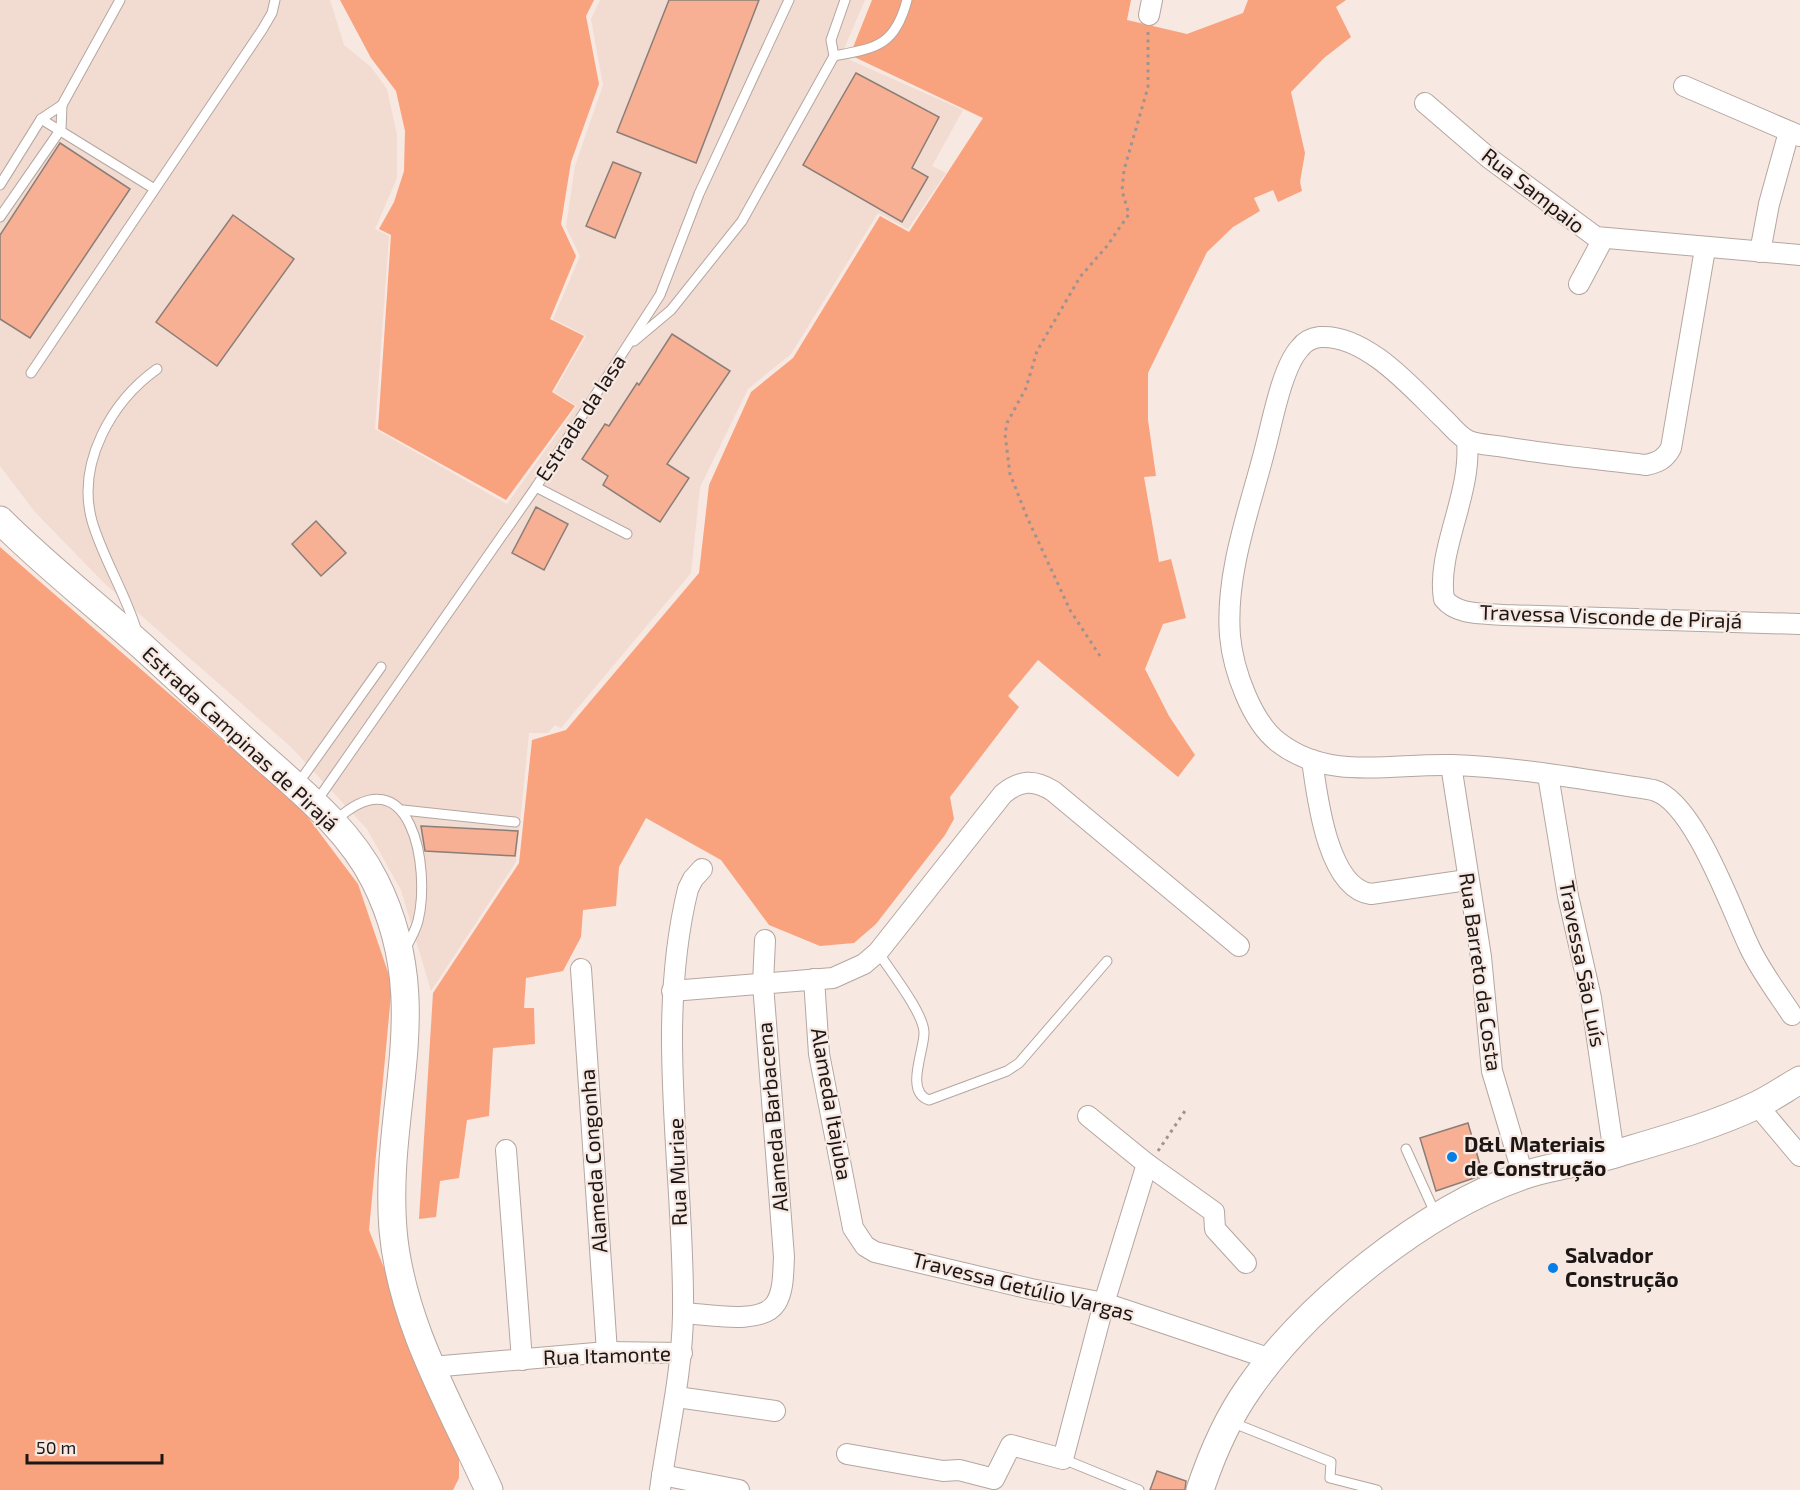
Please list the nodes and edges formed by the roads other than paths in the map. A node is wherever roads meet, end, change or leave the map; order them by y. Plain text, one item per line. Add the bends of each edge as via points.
1 (120, 0) edge
2 (275, 0) edge
3 (789, 0) edge
4 (845, 0) edge
5 (907, 0) edge
6 (834, 56) junction
7 (1684, 86) dead end
8 (1425, 103) dead end
9 (62, 105) junction
10 (41, 118) junction
11 (61, 129) junction
12 (1795, 134) edge
13 (0, 185) edge
14 (153, 188) junction
15 (0, 217) edge
16 (1603, 240) junction
17 (1705, 249) junction
18 (1760, 252) junction
19 (1800, 255) edge
20 (1579, 284) dead end
21 (627, 346) junction
22 (157, 369) dead end
23 (31, 373) dead end
24 (1467, 441) junction
25 (536, 487) junction
26 (0, 520) edge
27 (627, 534) dead end
28 (1800, 624) edge
29 (142, 646) junction
30 (381, 667) dead end
31 (1312, 760) junction
32 (1451, 765) junction
33 (1548, 775) junction
34 (305, 795) junction
35 (403, 810) junction
36 (515, 822) dead end
37 (333, 823) junction
38 (702, 869) dead end
39 (1467, 880) junction
40 (765, 940) dead end
41 (1239, 946) dead end
42 (878, 952) junction
43 (401, 955) junction
44 (1107, 961) dead end
45 (581, 969) dead end
46 (814, 979) junction
47 (762, 984) junction
48 (672, 991) junction
49 (1792, 1015) dead end
50 (1800, 1080) edge
51 (1757, 1105) junction
52 (1088, 1116) dead end
53 (1406, 1149) dead end
54 (507, 1150) dead end
55 (1614, 1154) junction
56 (1800, 1156) edge
57 (1147, 1164) junction
58 (1522, 1176) junction
59 (1437, 1218) junction
60 (853, 1228) joint
61 (1246, 1263) dead end
62 (1104, 1303) junction
63 (683, 1313) junction
64 (607, 1352) junction
65 (682, 1353) junction
66 (1271, 1359) junction
67 (522, 1360) junction
68 (431, 1367) junction
69 (677, 1397) junction
70 (775, 1411) dead end
71 (1228, 1421) junction
72 (471, 1452) junction
73 (847, 1454) dead end
74 (1063, 1459) junction
75 (661, 1483) edge
76 (469, 1490) edge
77 (489, 1490) edge
78 (739, 1490) edge
79 (1139, 1490) edge
80 (1200, 1490) edge
81 (1377, 1490) edge

1 - 9 lane
2 - 14 lane via 262,30
3 - 21 lane, Estrada da Iasa via 699,194 660,295
4 - 6 lane via 831,40
5 - 6 lane via 900,22 884,42
6 - 21 lane via 742,221 671,310
7 - 12 street
8 - 16 street, Rua Sampaio via 1489,158 1589,234
9 - 10 lane
9 - 11 lane
10 - 11 lane
10 - 13 lane
11 - 14 lane
11 - 15 lane
12 - 18 street via 1769,204
14 - 23 lane
16 - 17 street, Rua Sampaio
16 - 20 street
17 - 18 street, Rua Sampaio
17 - 24 street via 1671,448 1660,461 1646,465
18 - 19 street, Rua Sampaio
21 - 25 lane, Estrada da Iasa
22 - 29 lane via 132,388 114,412 95,455 89,490 93,523
24 - 28 street, Travessa Visconde de Pirajá via 1466,480 1442,588 1444,599 1451,606 1466,612 1504,615
24 - 31 street via 1385,364 1351,344 1334,338 1310,339 1293,359 1278,397 1241,539 1231,595 1230,634 1235,665 1247,697 1269,734
25 - 27 lane
25 - 34 lane, Estrada da Iasa
26 - 29 main road, Estrada Campinas de Pirajá
29 - 34 main road, Estrada Campinas de Pirajá
30 - 34 lane
31 - 32 street via 1340,767 1390,769
31 - 39 street via 1322,825 1337,864 1359,891 1371,894
32 - 33 street
32 - 39 street, Rua Barreto da Costa
33 - 49 street via 1667,795 1714,866 1748,945
33 - 55 street, Travessa São Luís via 1568,896 1591,998
34 - 37 main road, Estrada Campinas de Pirajá
35 - 36 lane
35 - 37 lane via 384,801 361,802
35 - 43 lane via 416,841 421,890 418,921
37 - 43 main road, Estrada Campinas de Pirajá via 374,880
38 - 48 street, Rua Muriae via 693,879 686,900
39 - 58 street, Rua Barreto da Costa via 1481,957 1492,1071
40 - 47 street, Alameda Barbacena
41 - 42 street via 1053,791 1035,782 1013,786 1003,794
42 - 44 lane via 922,1023 923,1043 916,1067 921,1093 929,1100 1007,1071 1019,1062
42 - 46 street via 864,964 833,978
43 - 68 main road, Estrada Campinas de Pirajá via 408,1018 393,1174 393,1230 404,1288
45 - 64 street, Alameda Congonha
46 - 47 street
46 - 60 street, Alameda Itajuba via 819,1054
47 - 48 street
47 - 63 street, Alameda Barbacena via 784,1257 780,1293 770,1311 754,1317
48 - 63 street, Rua Muriae
50 - 51 main road
51 - 55 main road
51 - 56 street
52 - 57 street
53 - 59 lane
54 - 67 street
55 - 58 main road
57 - 61 street via 1214,1212 1215,1229
57 - 62 street
58 - 59 main road
59 - 66 main road via 1386,1252 1326,1302
60 - 62 street, Travessa Getúlio Vargas via 865,1246 875,1252
62 - 66 street, Travessa Getúlio Vargas
62 - 74 street
63 - 65 street, Rua Muriae
64 - 65 street, Rua Itamonte
64 - 67 street, Rua Itamonte
65 - 69 street, Rua Itamonte
66 - 71 main road
67 - 68 street, Rua Itamonte
68 - 72 main road, Estrada Campinas de Pirajá
69 - 70 street
69 - 75 street, Rua Itamonte
71 - 80 main road
71 - 81 lane via 1331,1462 1330,1478
72 - 76 main road
72 - 77 main road, Estrada Campinas de Pirajá
73 - 74 street via 943,1471 959,1470 994,1479 1011,1445
74 - 79 lane
75 - 78 street

